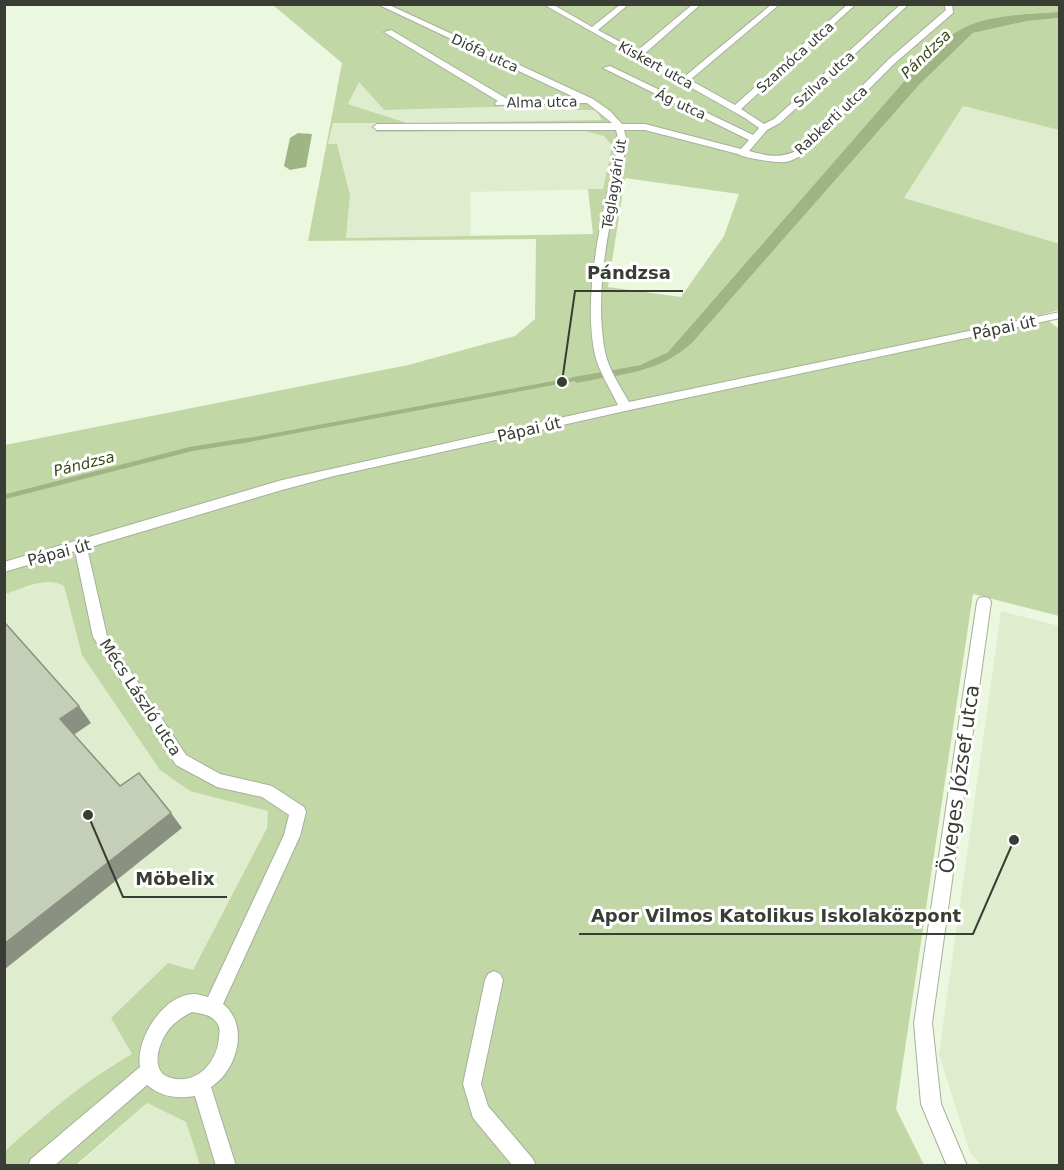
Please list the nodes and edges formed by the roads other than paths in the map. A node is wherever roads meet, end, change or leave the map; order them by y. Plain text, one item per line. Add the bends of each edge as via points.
1 (380, 4) edge
2 (626, 4) edge
3 (698, 4) edge
4 (777, 4) edge
5 (853, 4) edge
6 (906, 4) edge
7 (552, 6) edge
8 (949, 8) edge
9 (593, 30) junction
10 (388, 33) dead end
11 (638, 55) junction
12 (607, 68) dead end
13 (684, 81) junction
14 (590, 101) junction
15 (494, 103) dead end
16 (508, 103) junction
17 (736, 109) junction
18 (377, 127) dead end
19 (620, 127) junction
20 (764, 129) junction
21 (754, 139) junction
22 (742, 154) junction
23 (1059, 315) edge
24 (625, 407) junction
25 (80, 546) junction
26 (4, 567) edge
27 (984, 602) dead end
28 (494, 980) dead end
29 (213, 1006) junction
30 (150, 1070) junction
31 (201, 1084) junction
32 (38, 1166) edge
33 (226, 1166) edge
34 (526, 1166) edge
35 (957, 1166) edge

1 - 14 street, Diófa utca
2 - 9 street
3 - 11 street
4 - 13 street
5 - 17 street, Szamóca utca
6 - 20 street, Szilva utca
7 - 9 street, Kiskert utca
8 - 22 street, Rabkerti utca via 801,152 776,159
9 - 11 street, Kiskert utca
10 - 16 street
11 - 13 street, Kiskert utca
12 - 21 street, Ág utca
13 - 17 street, Kiskert utca
14 - 16 street, Alma utca
14 - 19 street
15 - 16 street, Alma utca
17 - 20 street, Kiskert utca
18 - 19 street, Téglagyári út
19 - 22 street, Rabkerti utca via 657,130
19 - 24 street, Téglagyári út via 623,141 605,233 597,318 603,363
20 - 21 street, Szilva utca
21 - 22 street, Szilva utca
23 - 24 street, Pápai út
24 - 25 street, Pápai út via 282,485
25 - 26 street, Pápai út
25 - 29 street, Mécs László utca via 100,637 181,760 217,780 266,791 298,812 291,836
27 - 35 street, Öveges József utca via 923,1023 931,1104
28 - 34 street via 472,1084 480,1111
29 - 30 street via 192,1003 167,1015 150,1042
29 - 31 street via 228,1025 230,1039 223,1061
30 - 31 street via 170,1088
30 - 32 street
31 - 33 street

